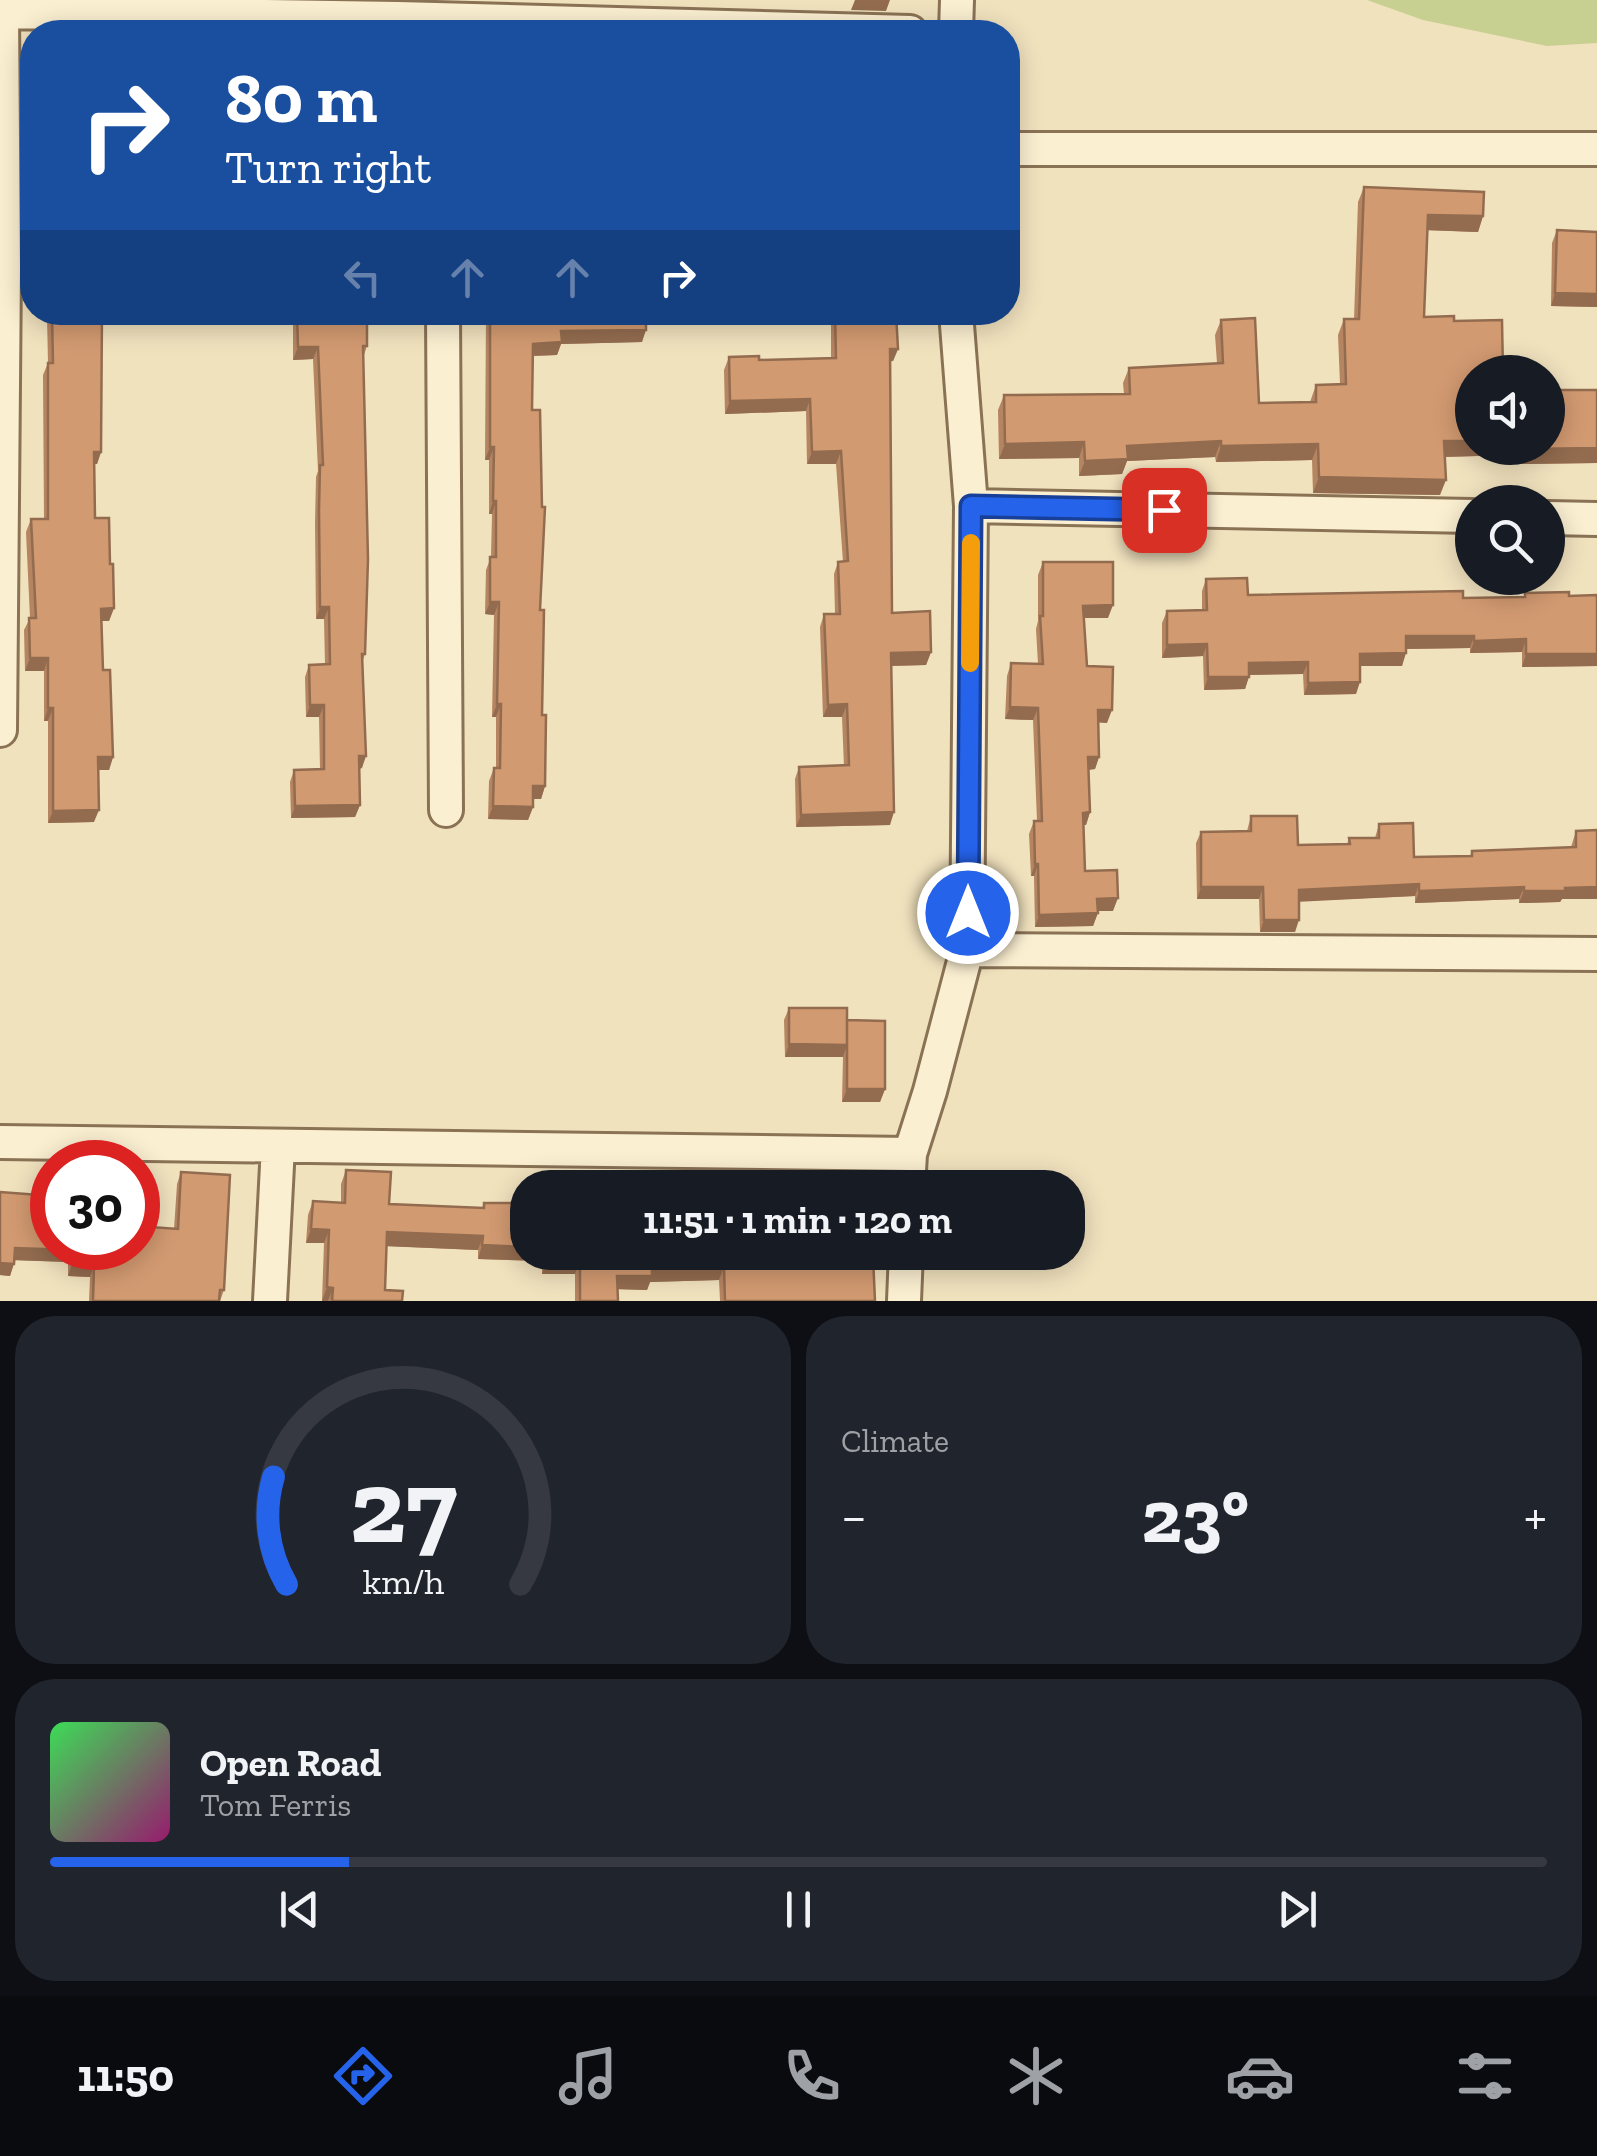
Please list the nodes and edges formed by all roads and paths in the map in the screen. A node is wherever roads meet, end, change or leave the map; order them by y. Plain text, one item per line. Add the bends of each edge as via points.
1 (399, 9) edge
2 (1, 12) edge
3 (643, 20) edge
4 (1020, 149) edge
5 (1597, 149) edge
6 (12, 268) edge
7 (443, 325) edge
8 (957, 325) edge
9 (971, 506) junction
10 (1455, 516) edge
11 (1565, 518) edge
12 (1597, 519) edge
13 (0, 730) edge
14 (446, 810) dead end
15 (968, 950) junction
16 (1597, 954) edge
17 (0, 1142) edge
18 (278, 1146) junction
19 (910, 1154) junction
20 (909, 1170) edge
21 (905, 1270) edge
22 (270, 1301) edge
23 (904, 1301) edge

1 - 2 street
1 - 3 street
2 - 6 street
4 - 5 street
6 - 13 street
7 - 14 street
8 - 9 street
9 - 10 street
9 - 15 street
11 - 12 street
15 - 16 street
15 - 19 street
17 - 18 street
18 - 19 street
18 - 22 street
19 - 20 street
21 - 23 street

